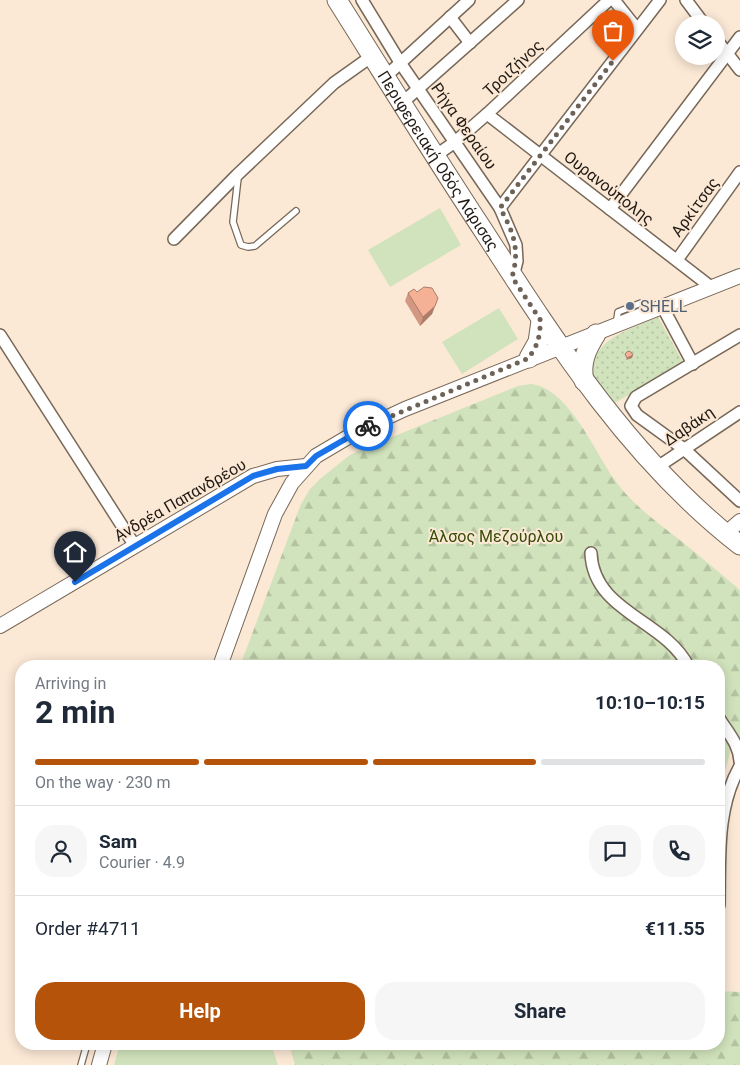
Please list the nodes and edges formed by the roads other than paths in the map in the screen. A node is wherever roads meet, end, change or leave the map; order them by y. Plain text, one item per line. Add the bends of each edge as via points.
1 (337, 0) edge
2 (362, 0) edge
3 (468, 0) edge
4 (518, 0) edge
5 (609, 0) edge
6 (614, 0) edge
7 (660, 0) edge
8 (686, 0) edge
9 (697, 15) edge
10 (450, 17) junction
11 (637, 30) junction
12 (740, 37) edge
13 (470, 43) junction
14 (725, 50) edge
15 (727, 53) junction
16 (372, 56) junction
17 (401, 64) junction
18 (740, 70) edge
19 (385, 77) junction
20 (418, 89) junction
21 (402, 103) junction
22 (487, 114) junction
23 (456, 142) junction
24 (435, 156) junction
25 (542, 156) junction
26 (740, 172) edge
27 (237, 175) junction
28 (500, 208) junction
29 (610, 209) junction
30 (296, 211) dead end
31 (174, 239) dead end
32 (676, 260) junction
33 (740, 276) edge
34 (512, 277) junction
35 (711, 287) junction
36 (647, 306) dead end
37 (662, 306) junction
38 (617, 318) dead end
39 (541, 321) junction
40 (596, 334) junction
41 (0, 335) edge
42 (740, 335) edge
43 (561, 348) junction
44 (529, 358) junction
45 (692, 364) junction
46 (585, 383) junction
47 (740, 412) edge
48 (684, 449) junction
49 (306, 466) junction
50 (656, 468) junction
51 (740, 501) edge
52 (740, 521) edge
53 (733, 540) edge
54 (135, 546) junction
55 (591, 553) dead end
56 (0, 626) edge
57 (222, 660) edge
58 (684, 660) edge
59 (725, 728) edge
60 (739, 747) edge
61 (740, 761) edge
62 (740, 766) edge
63 (725, 803) edge
64 (85, 1050) edge
65 (103, 1050) edge
66 (81, 1065) edge
67 (99, 1065) edge

1 - 16 highway, Περιφερειακή Οδός Λάρισας
2 - 17 street, Ρήγα Φεραίου
3 - 10 street
4 - 13 street
5 - 22 street, Τρoιζήνος
6 - 11 street
7 - 11 street
8 - 9 street
10 - 13 street
10 - 17 street
11 - 25 street
12 - 15 street
13 - 20 street
14 - 15 street
15 - 18 street
15 - 29 street
16 - 19 highway, Περιφερειακή Οδός Λάρισας
16 - 27 street via 334,82
17 - 19 street
17 - 20 street, Ρήγα Φεραίου
19 - 21 highway, Περιφερειακή Οδός Λάρισας
20 - 21 street
20 - 23 street, Ρήγα Φεραίου
21 - 24 highway, Περιφερειακή Οδός Λάρισας
22 - 23 street, Τρoιζήνος
22 - 25 street, Ουρανούπολης
23 - 24 street, Τρoιζήνος
23 - 28 street, Ρήγα Φεραίου
24 - 34 highway, Περιφερειακή Οδός Λάρισας
25 - 28 street
25 - 29 street, Ουρανούπολης
26 - 32 street, Αρκίτσας
27 - 30 lane via 234,222 241,245 255,246
27 - 31 street
28 - 34 street, Ρήγα Φεραίου via 516,245 517,261
29 - 32 street, Ουρανούπολης
32 - 35 street, Ουρανούπολης
33 - 35 street
34 - 39 highway, Περιφερειακή Οδός Λάρισας
35 - 37 street
36 - 38 lane via 640,303 618,312
37 - 40 street
37 - 45 street
39 - 43 highway, Περιφερειακή Οδός Λάρισας
39 - 44 highway via 538,342
40 - 43 street
40 - 46 highway via 583,358
41 - 54 street
42 - 45 street
43 - 44 street
43 - 46 highway, Περιφερειακή Οδός Λάρισας
44 - 49 street via 360,430 316,456
45 - 48 street via 636,397 631,406 637,416
46 - 50 highway, Περιφερειακή Οδός Λάρισας
47 - 48 street, Δαβάκη
48 - 50 street, Δαβάκη
48 - 51 street
49 - 54 street, Ανδρέα Παπανδρέου via 253,476
49 - 57 street via 275,514
50 - 53 highway, Περιφερειακή Οδός Λάρισας
52 - 53 street
54 - 56 street, Ανδρέα Παπανδρέου
55 - 58 street via 595,577 605,592 675,647
59 - 60 street
60 - 61 street
62 - 63 street
64 - 66 lane
65 - 67 street

